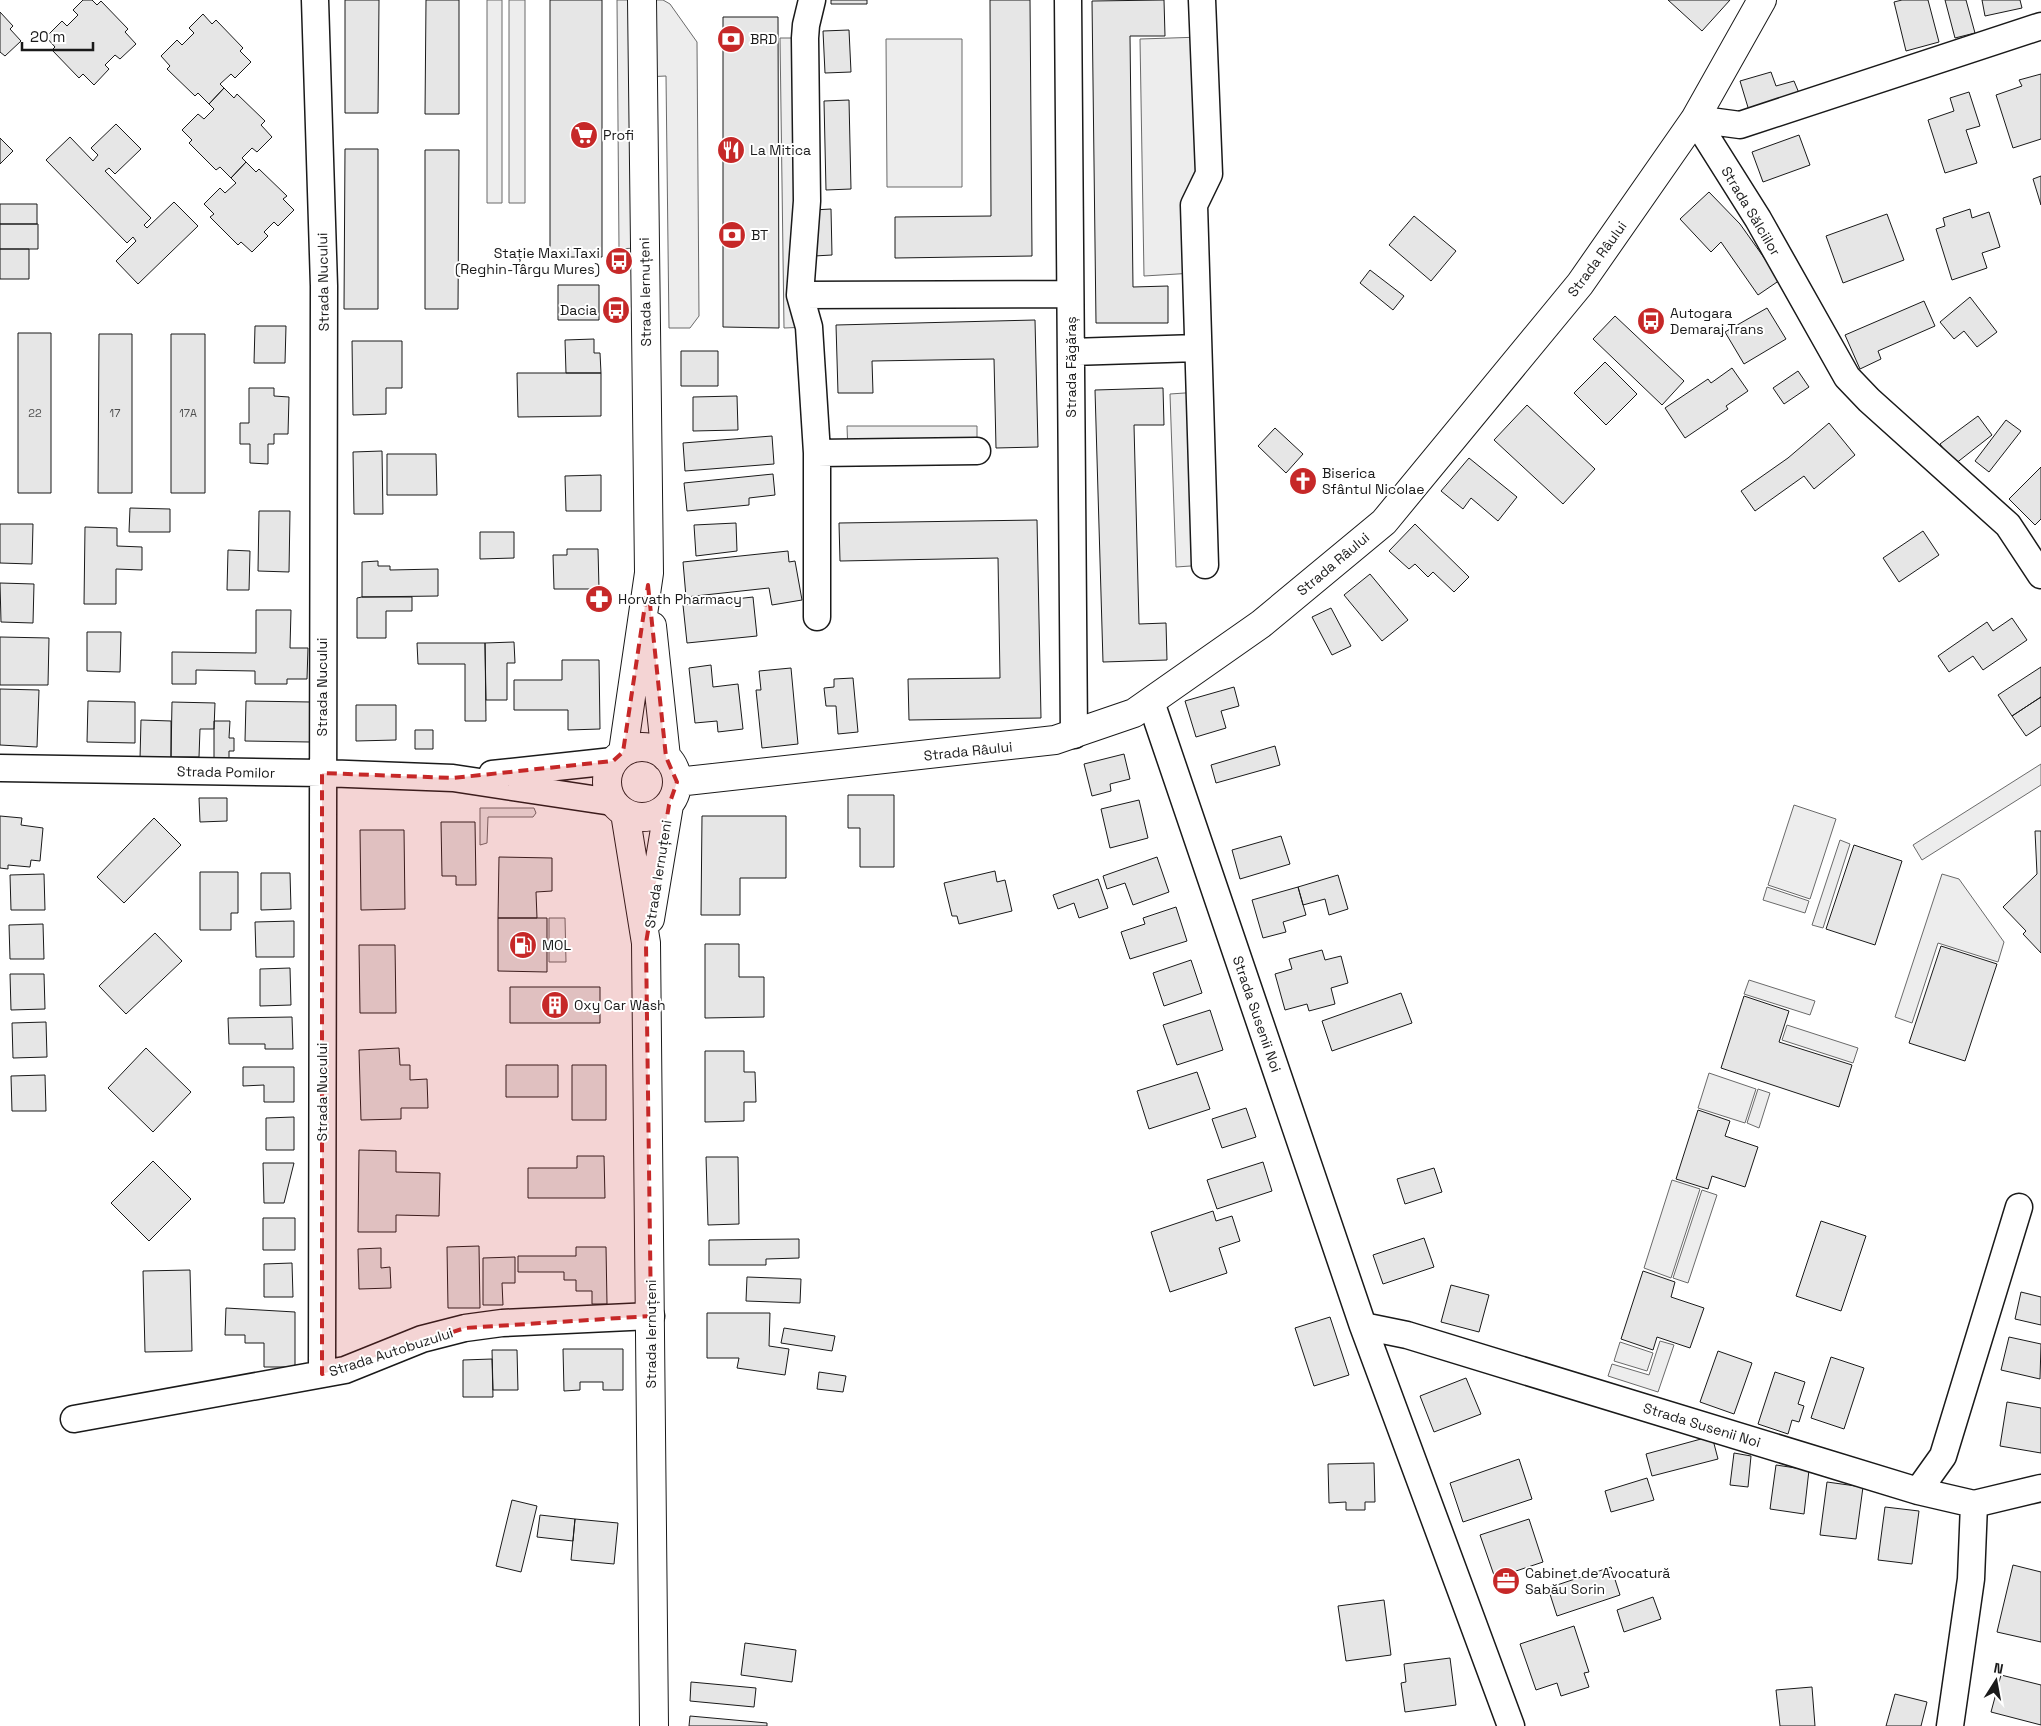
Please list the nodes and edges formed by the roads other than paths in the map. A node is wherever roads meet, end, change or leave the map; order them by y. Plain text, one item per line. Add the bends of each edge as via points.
1 (315, 0) edge
2 (642, 0) edge
3 (812, 0) edge
4 (1068, 0) edge
5 (1202, 0) edge
6 (1762, 0) edge
7 (2041, 26) edge
8 (1695, 119) junction
9 (1070, 294) junction
10 (800, 295) junction
11 (1198, 348) junction
12 (1071, 352) junction
13 (977, 451) dead end
14 (817, 453) junction
15 (1204, 565) dead end
16 (2041, 575) edge
17 (648, 584) junction
18 (817, 616) dead end
19 (1151, 702) junction
20 (1074, 735) junction
21 (618, 757) junction
22 (666, 757) junction
23 (0, 768) edge
24 (322, 773) junction
25 (453, 778) junction
26 (673, 794) junction
27 (618, 808) junction
28 (646, 943) junction
29 (2019, 1207) dead end
30 (651, 1316) junction
31 (1363, 1326) junction
32 (322, 1374) junction
33 (74, 1420) dead end
34 (2041, 1488) edge
35 (1918, 1491) junction
36 (1974, 1504) junction
37 (654, 1726) edge
38 (1511, 1726) edge
39 (1950, 1726) edge

1 - 24 street, Strada Nucului via 324,286
2 - 17 main road, Strada Iernuțeni
3 - 10 street via 805,38 807,201
4 - 9 street, Strada Făgăraș
5 - 11 street via 1209,174 1194,205
6 - 8 main road, Strada Râului
7 - 8 street via 1740,125
8 - 16 street, Strada Sălciilor via 1758,219 1847,377 2008,525
8 - 19 main road, Strada Râului via 1580,284 1384,522 1261,624
9 - 10 street
9 - 12 street, Strada Făgăraș
10 - 14 street via 809,328
11 - 12 street
11 - 15 street
12 - 20 street, Strada Făgăraș
13 - 14 street
14 - 18 street
17 - 21 main road, Strada Iernuțeni
17 - 22 main road, Strada Iernuțeni
19 - 20 main road, Strada Râului via 1134,713
19 - 31 street, Strada Susenii Noi
20 - 26 main road, Strada Râului via 1036,744
21 - 22 main road via 634,748 645,748
21 - 25 street, Strada Pomilor
21 - 27 main road via 606,781
22 - 26 main road via 676,773
23 - 24 street, Strada Pomilor
24 - 25 street, Strada Pomilor
24 - 32 street, Strada Nucului
25 - 27 street, Strada Pomilor
26 - 27 main road via 660,813 648,817 636,817
26 - 28 main road, Strada Iernuțeni
27 - 28 main road, Strada Iernuțeni
28 - 30 main road, Strada Iernuțeni
29 - 35 street via 1943,1456
30 - 32 street, Strada Autobuzului via 512,1322 465,1328 422,1339 345,1370
30 - 37 main road, Strada Iernuțeni
31 - 35 street, Strada Susenii Noi via 1407,1335
31 - 38 street, Strada Susenii Noi
32 - 33 street, Strada Autobuzului
34 - 36 street, Strada Susenii Noi
35 - 36 street, Strada Susenii Noi
36 - 39 street via 1971,1579

